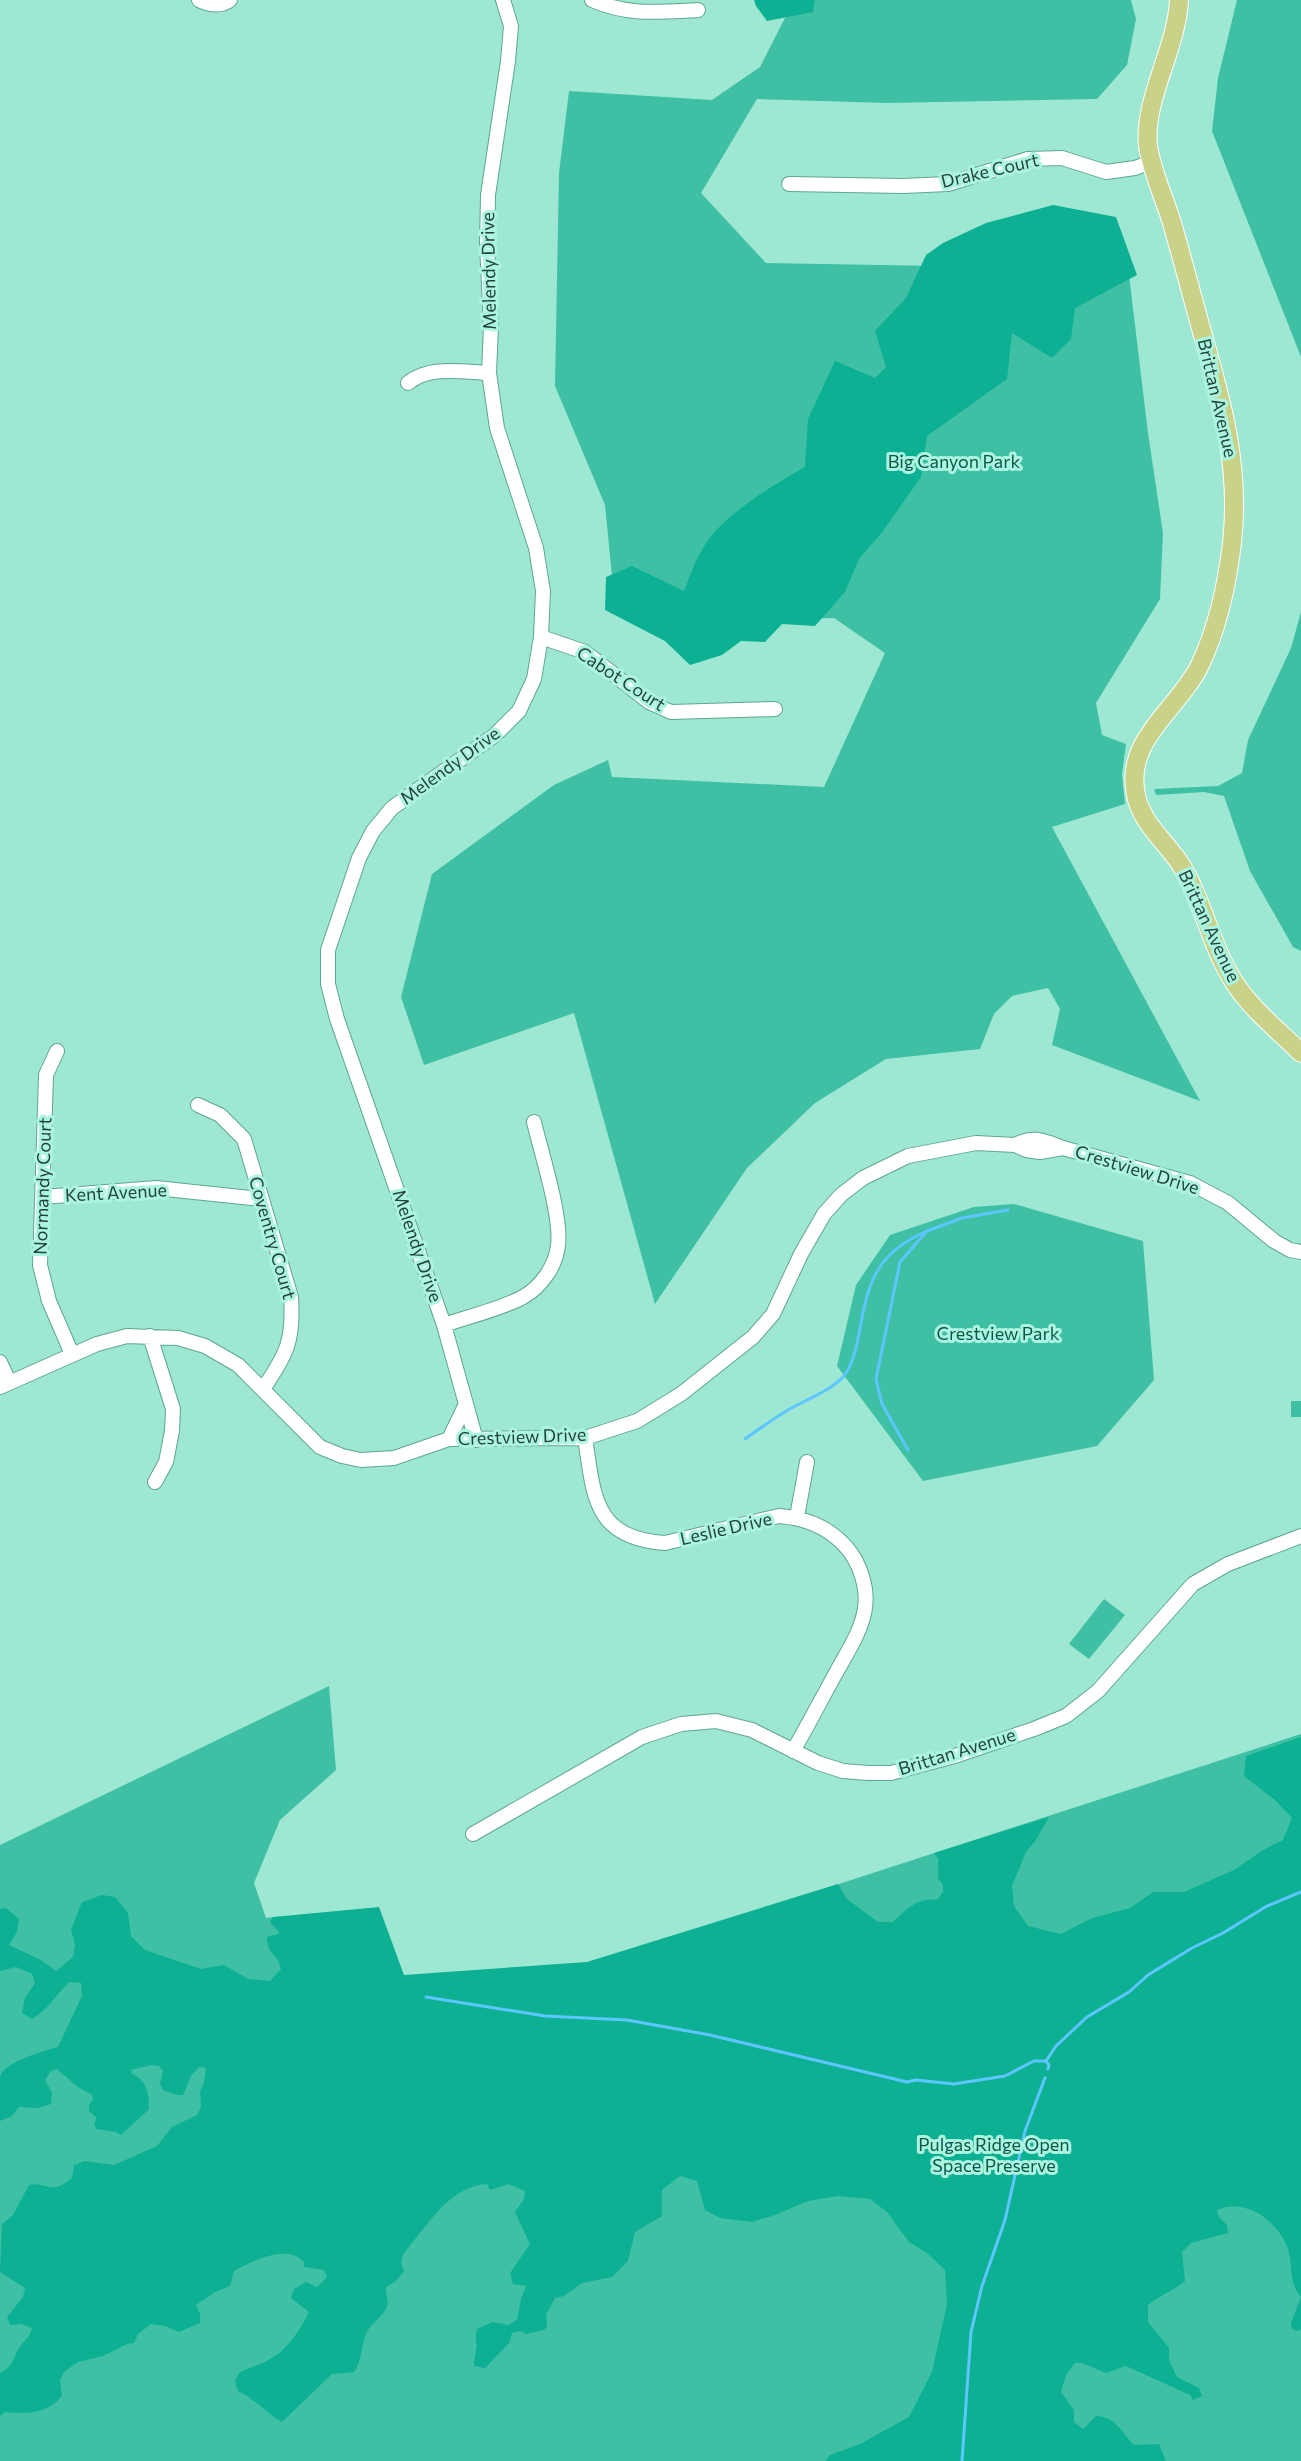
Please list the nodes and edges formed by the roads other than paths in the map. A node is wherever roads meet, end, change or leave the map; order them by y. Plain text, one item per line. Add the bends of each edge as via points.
1 (199, 0) edge
2 (230, 0) edge
3 (502, 0) edge
4 (592, 0) edge
5 (1179, 0) edge
6 (698, 10) dead end
7 (1151, 162) junction
8 (789, 184) dead end
9 (489, 373) junction
10 (408, 383) dead end
11 (541, 637) junction
12 (776, 709) dead end
13 (57, 1051) dead end
14 (1301, 1053) edge
15 (198, 1105) dead end
16 (534, 1122) dead end
17 (43, 1197) junction
18 (261, 1199) junction
19 (1301, 1252) edge
20 (444, 1325) junction
21 (150, 1336) junction
22 (72, 1354) junction
23 (0, 1362) edge
24 (5, 1384) edge
25 (263, 1389) junction
26 (466, 1404) junction
27 (585, 1437) junction
28 (449, 1439) junction
29 (476, 1440) junction
30 (807, 1462) dead end
31 (155, 1482) dead end
32 (797, 1517) junction
33 (1301, 1536) edge
34 (793, 1752) junction
35 (473, 1834) dead end

1 - 2 street via 213,5
3 - 9 street, Melendy Drive via 511,26 488,195
4 - 6 street via 613,9 648,13
5 - 7 main road, Brittan Avenue via 1175,30 1149,124
7 - 8 street, Drake Court via 1106,172 1062,158 1028,159 948,184
7 - 14 main road, Brittan Avenue via 1222,403 1230,438 1234,519 1224,596 1210,641 1192,679 1139,749 1135,791 1146,820 1178,860 1193,887 1234,982
9 - 10 street via 436,371 416,376
9 - 11 street, Melendy Drive via 497,428 536,549 543,591
11 - 12 street, Cabot Court via 585,652 649,702 671,712
11 - 20 street, Melendy Drive via 534,679 519,711 495,735 392,808 373,831 359,858 328,950 328,984 337,1019
13 - 17 street, Normandy Court via 46,1075
15 - 18 street, Coventry Court via 220,1115 244,1140
16 - 20 street via 557,1221 558,1245 550,1270 522,1298
17 - 18 street, Kent Avenue via 156,1188
17 - 22 street, Normandy Court via 40,1265 49,1301
18 - 25 street, Coventry Court via 291,1297 293,1323 282,1361
19 - 27 street, Crestview Drive via 1274,1241 1228,1203 1190,1183 1042,1140 1028,1138 1015,1145 976,1143 908,1156 863,1178 824,1214 773,1314 753,1337 681,1394 637,1421
20 - 26 street, Melendy Drive
21 - 22 street, Crestview Drive via 127,1336
21 - 25 street, Crestview Drive via 178,1338 205,1346 238,1365
21 - 31 street via 173,1409 166,1462
22 - 24 street, Crestview Drive
23 - 24 street
25 - 28 street, Crestview Drive via 320,1447 342,1456 361,1460 394,1458
26 - 28 street
26 - 29 street, Melendy Drive
27 - 29 street, Crestview Drive
27 - 32 street, Leslie Drive via 602,1515 629,1536 664,1543 779,1516
28 - 29 street, Crestview Drive
30 - 32 street
32 - 34 street, Leslie Drive via 837,1536 853,1555 864,1583 865,1607 856,1635
33 - 34 street, Brittan Avenue via 1228,1564 1193,1584 1098,1691 1066,1716 958,1755 891,1773 843,1771
34 - 35 street, Brittan Avenue via 752,1730 717,1720 681,1724 642,1737

